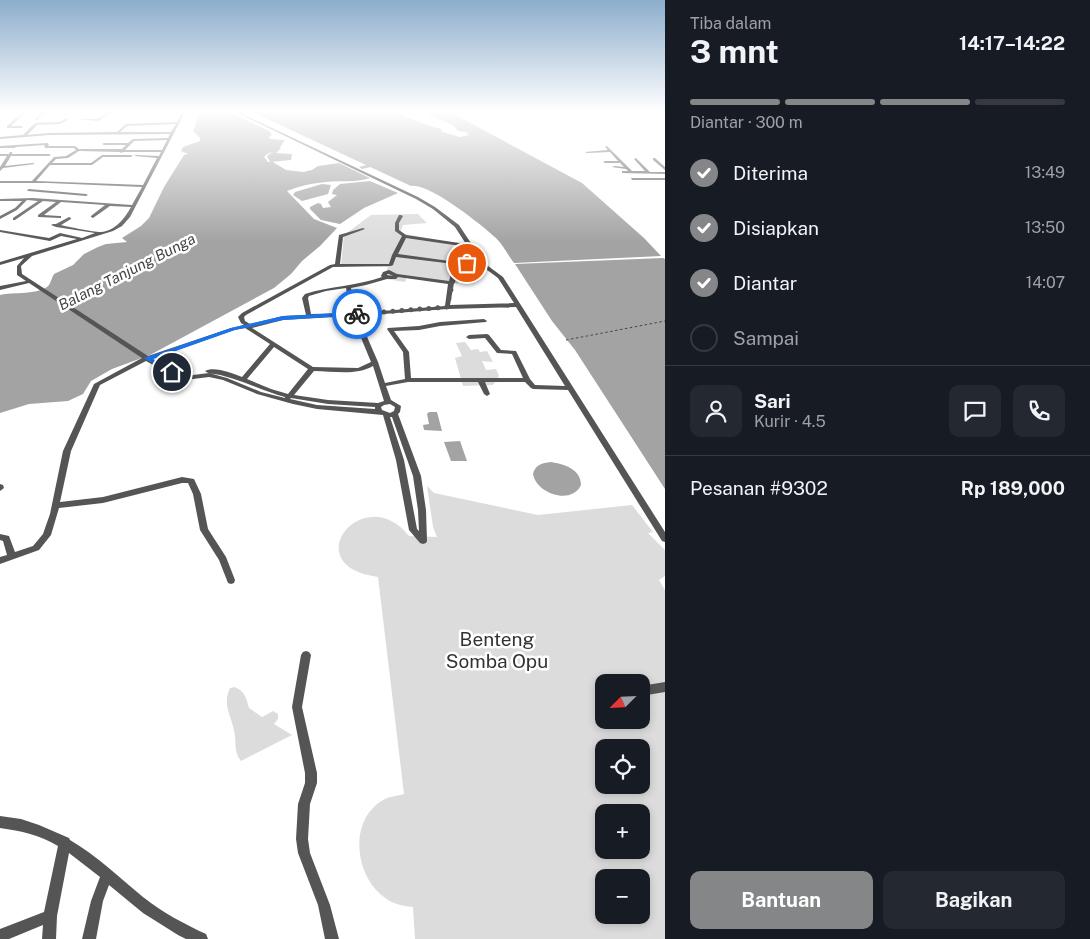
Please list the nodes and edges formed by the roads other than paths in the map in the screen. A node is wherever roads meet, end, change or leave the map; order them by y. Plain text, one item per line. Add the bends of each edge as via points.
1 (10, 155) junction
2 (29, 155) junction
3 (33, 155) edge
4 (70, 155) edge
5 (326, 155) edge
6 (614, 155) edge
7 (0, 156) edge
8 (117, 156) joint
9 (131, 156) dead end
10 (136, 156) dead end
11 (161, 157) joint
12 (594, 157) dead end
13 (616, 157) junction
14 (636, 159) dead end
15 (654, 159) dead end
16 (604, 162) dead end
17 (622, 162) junction
18 (23, 164) junction
19 (33, 164) dead end
20 (49, 164) junction
21 (614, 168) dead end
22 (627, 168) junction
23 (1, 169) edge
24 (665, 171) edge
25 (623, 172) dead end
26 (631, 172) junction
27 (648, 172) junction
28 (632, 179) dead end
29 (641, 179) junction
30 (659, 179) junction
31 (665, 179) edge
32 (34, 182) junction
33 (1, 183) edge
34 (98, 184) junction
35 (647, 185) dead end
36 (665, 185) edge
37 (145, 186) junction
38 (29, 190) junction
39 (86, 195) junction
40 (23, 200) junction
41 (42, 200) junction
42 (1, 201) edge
43 (60, 201) junction
44 (78, 202) junction
45 (109, 204) junction
46 (134, 206) junction
47 (400, 216) dead end
48 (59, 217) dead end
49 (92, 217) dead end
50 (0, 218) edge
51 (70, 218) dead end
52 (15, 219) dead end
53 (363, 229) dead end
54 (0, 231) edge
55 (102, 233) junction
56 (465, 236) junction
57 (82, 238) junction
58 (403, 238) junction
59 (448, 243) junction
60 (472, 246) junction
61 (394, 255) junction
62 (27, 257) junction
63 (481, 262) junction
64 (457, 263) junction
65 (2, 264) edge
66 (337, 265) junction
67 (391, 265) junction
68 (394, 274) junction
69 (29, 282) junction
70 (451, 283) junction
71 (348, 287) junction
72 (0, 288) edge
73 (517, 305) junction
74 (447, 307) junction
75 (354, 314) junction
76 (308, 316) junction
77 (484, 321) dead end
78 (249, 326) junction
79 (469, 337) dead end
80 (272, 345) junction
81 (146, 358) junction
82 (375, 362) junction
83 (312, 369) junction
84 (184, 375) junction
85 (243, 379) junction
86 (408, 380) junction
87 (481, 380) junction
88 (526, 380) junction
89 (384, 385) junction
90 (570, 388) junction
91 (487, 394) dead end
92 (287, 398) junction
93 (388, 402) junction
94 (382, 411) junction
95 (395, 414) junction
96 (56, 506) junction
97 (0, 537) edge
98 (665, 539) edge
99 (12, 557) junction
100 (0, 560) edge
101 (231, 580) dead end
102 (306, 655) dead end
103 (665, 687) edge
104 (650, 690) edge
105 (0, 822) edge
106 (65, 842) junction
107 (107, 874) junction
108 (50, 916) junction
109 (0, 936) edge
110 (49, 939) edge
111 (89, 939) edge
112 (201, 939) edge
113 (332, 939) edge

1 - 2 street
1 - 7 street
1 - 23 street
2 - 3 street
2 - 18 street
4 - 20 street via 55,158
5 - 56 street via 434,208
6 - 13 street
8 - 9 street
8 - 20 street via 102,156 92,164
10 - 11 street
11 - 37 street
12 - 13 street
13 - 17 street
14 - 27 street
15 - 24 street
16 - 17 street
17 - 22 street
18 - 19 street
18 - 23 street
20 - 32 street
21 - 22 street
22 - 26 street
24 - 27 street
25 - 26 street
26 - 27 street
28 - 29 street
29 - 30 street
29 - 35 street
30 - 31 street
30 - 36 street
32 - 33 street
32 - 34 street
32 - 38 street
34 - 37 street
34 - 39 street
37 - 46 street
38 - 39 street
38 - 40 street
39 - 44 street
40 - 41 street
40 - 42 street
40 - 50 street via 16,209
41 - 43 street
41 - 52 street
43 - 44 street
43 - 48 street via 40,216
44 - 45 street
45 - 46 street
45 - 49 street
46 - 55 street via 120,225
47 - 58 street via 396,226 397,237
51 - 55 street via 55,225
53 - 66 street via 341,236
54 - 57 street via 50,240 60,234
55 - 57 street
56 - 59 street
56 - 60 street
57 - 62 street
58 - 59 street
58 - 61 street
59 - 60 street
60 - 63 street
61 - 64 street
61 - 67 street
62 - 65 street
62 - 69 street via 18,270
63 - 64 street
63 - 73 street via 499,276
64 - 70 street
66 - 67 street
66 - 78 street via 241,316
67 - 68 street
68 - 70 street
68 - 71 street via 393,278
69 - 72 street
69 - 81 street
70 - 74 street
71 - 75 street
71 - 76 street via 307,295
73 - 74 street
73 - 90 street
74 - 75 street
75 - 76 street
75 - 82 street
76 - 78 street
77 - 86 street via 390,329 406,352
78 - 80 street via 247,328
78 - 81 street
79 - 88 street via 487,336 499,352 514,352
80 - 83 street
80 - 85 street
81 - 84 street via 165,370
81 - 96 street via 95,386 68,451
82 - 83 street via 358,370
82 - 89 street
83 - 92 street
84 - 85 street via 214,371
84 - 92 street via 209,375
85 - 92 street
86 - 87 street
86 - 89 street
87 - 88 street
87 - 91 street
88 - 90 street via 533,387
89 - 93 street
90 - 98 street
92 - 94 street via 317,407
93 - 94 street
93 - 95 street via 398,406
94 - 95 street
94 - 95 street via 400,460 413,530 423,541 417,476
96 - 99 street via 44,541 36,548
96 - 101 street via 83,504 182,480 192,481 204,530 223,559
97 - 99 street via 6,538
99 - 100 street
102 - 113 street via 297,707 311,773 304,804 302,840
103 - 104 street
105 - 106 street via 32,827
106 - 107 street
106 - 108 street
107 - 111 street
107 - 112 street via 134,898
108 - 109 street
108 - 110 street

